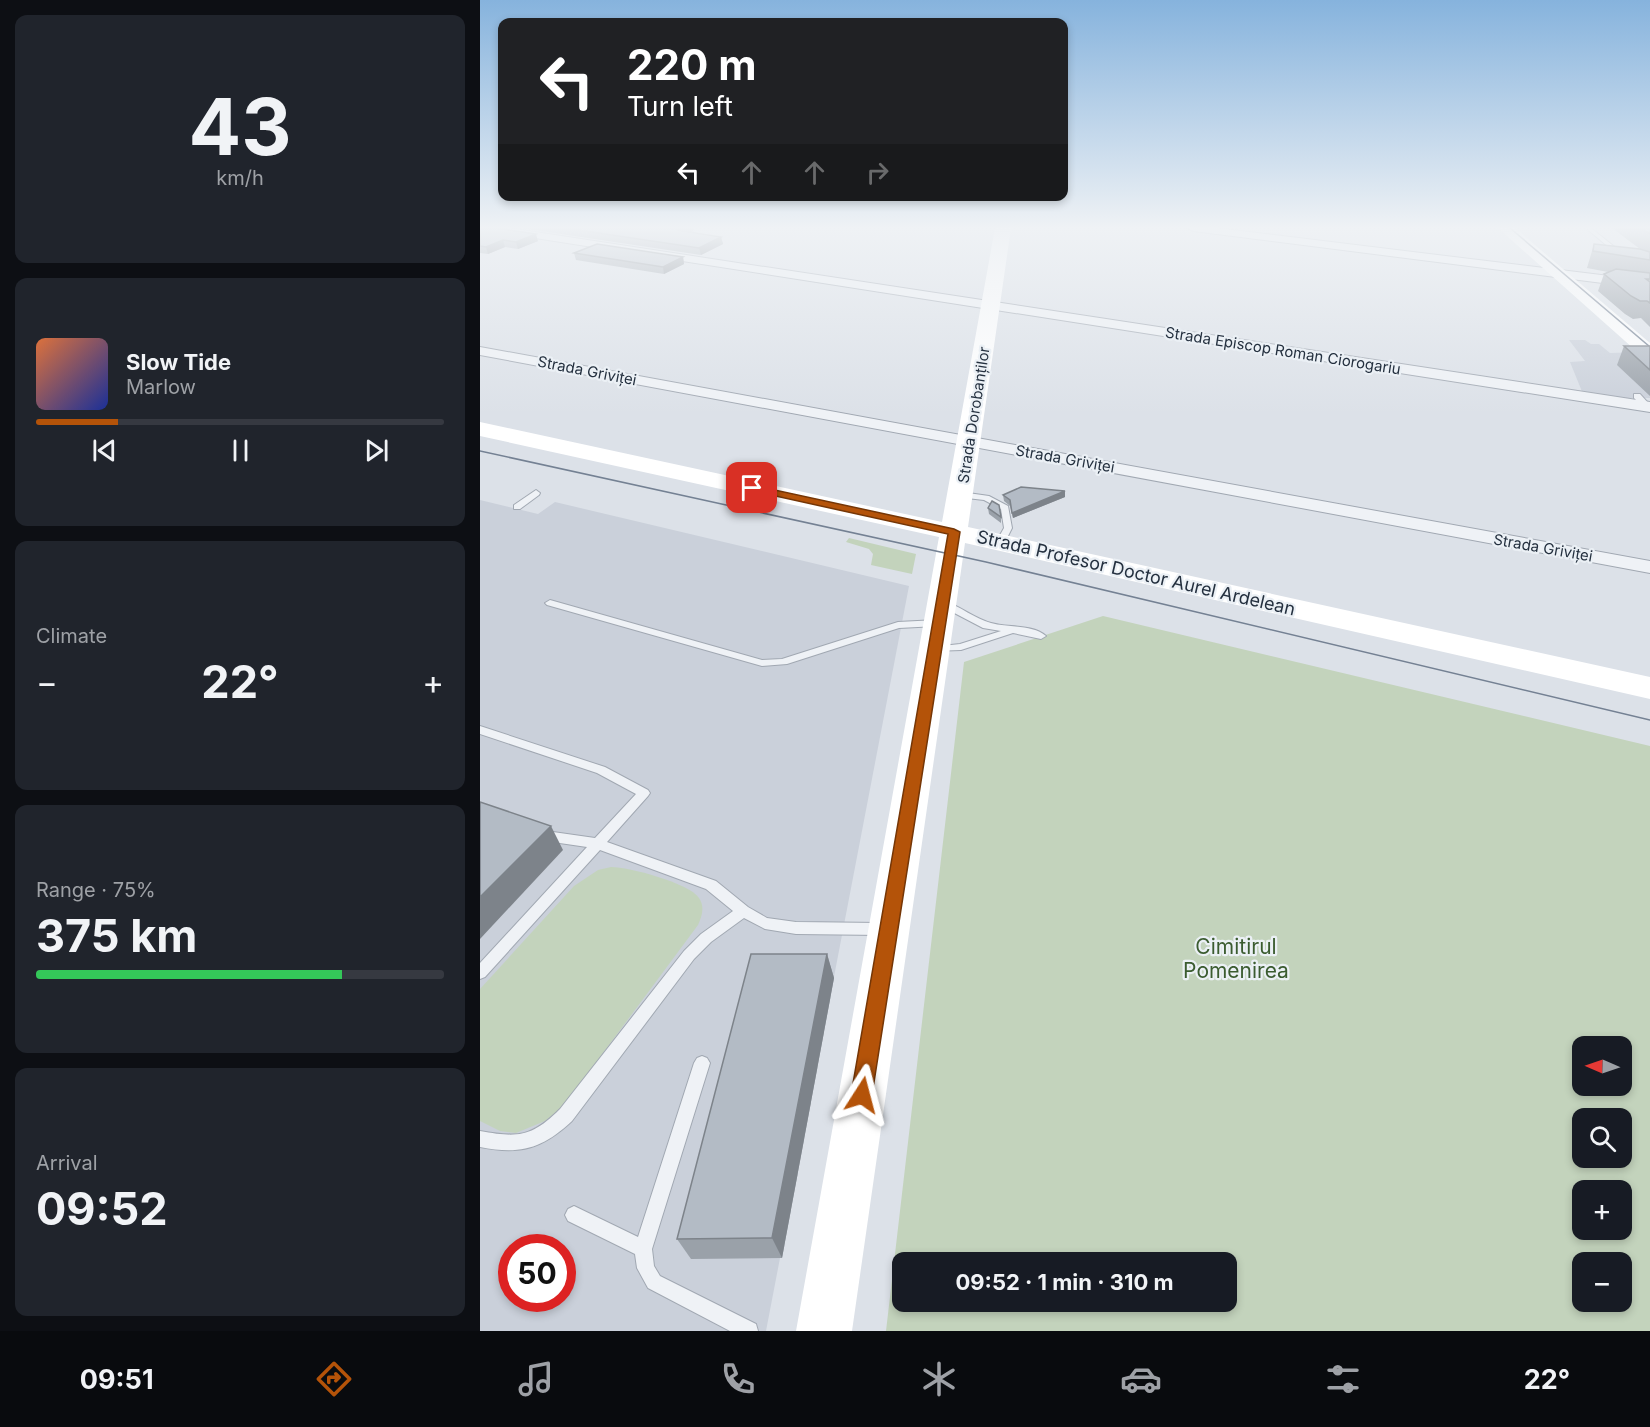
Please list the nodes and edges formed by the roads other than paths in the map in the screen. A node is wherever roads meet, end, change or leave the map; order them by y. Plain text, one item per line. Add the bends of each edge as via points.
1 (889, 290) edge
2 (993, 290) edge
3 (1578, 290) edge
4 (1596, 290) edge
5 (991, 306) junction
6 (1650, 336) edge
7 (480, 351) edge
8 (1650, 353) edge
9 (1636, 396) dead end
10 (1649, 407) edge
11 (480, 430) edge
12 (969, 441) junction
13 (536, 494) dead end
14 (517, 507) dead end
15 (958, 513) junction
16 (1001, 542) junction
17 (1650, 567) edge
18 (550, 603) dead end
19 (938, 625) junction
20 (1016, 630) junction
21 (1041, 636) dead end
22 (1650, 688) edge
23 (480, 730) edge
24 (536, 834) edge
25 (596, 843) junction
26 (743, 911) junction
27 (888, 929) junction
28 (480, 973) edge
29 (702, 1063) dead end
30 (480, 1139) edge
31 (574, 1215) dead end
32 (643, 1249) junction
33 (749, 1331) edge
34 (824, 1331) edge

1 - 5 street, Strada Episcop Roman Ciorogariu
2 - 5 main road, Strada Dorobanților
3 - 8 main road
4 - 6 main road
5 - 10 street, Strada Episcop Roman Ciorogariu
5 - 12 main road, Strada Dorobanților
7 - 12 street, Strada Griviței
9 - 10 lane
11 - 15 main road, Strada Profesor Doctor Aurel Ardelean
12 - 15 main road, Strada Dorobanților
12 - 17 street, Strada Griviței
13 - 14 lane
15 - 16 main road, Strada Profesor Doctor Aurel Ardelean
15 - 16 lane via 993,500 1005,508 1008,528
15 - 19 main road, Strada Dorobanților
16 - 22 main road, Strada Profesor Doctor Aurel Ardelean
18 - 19 lane via 762,663 783,662 898,625
19 - 20 lane via 980,624
19 - 20 lane via 961,647
19 - 27 main road, Strada Dorobanților
20 - 21 lane
23 - 25 lane via 601,770 644,793
24 - 25 lane
25 - 26 lane via 711,885
25 - 28 lane
26 - 27 lane via 778,927
26 - 30 lane via 689,955 549,1133 529,1143
27 - 34 main road, Strada Dorobanților
29 - 32 lane
31 - 32 lane
32 - 33 lane via 646,1268 654,1282

